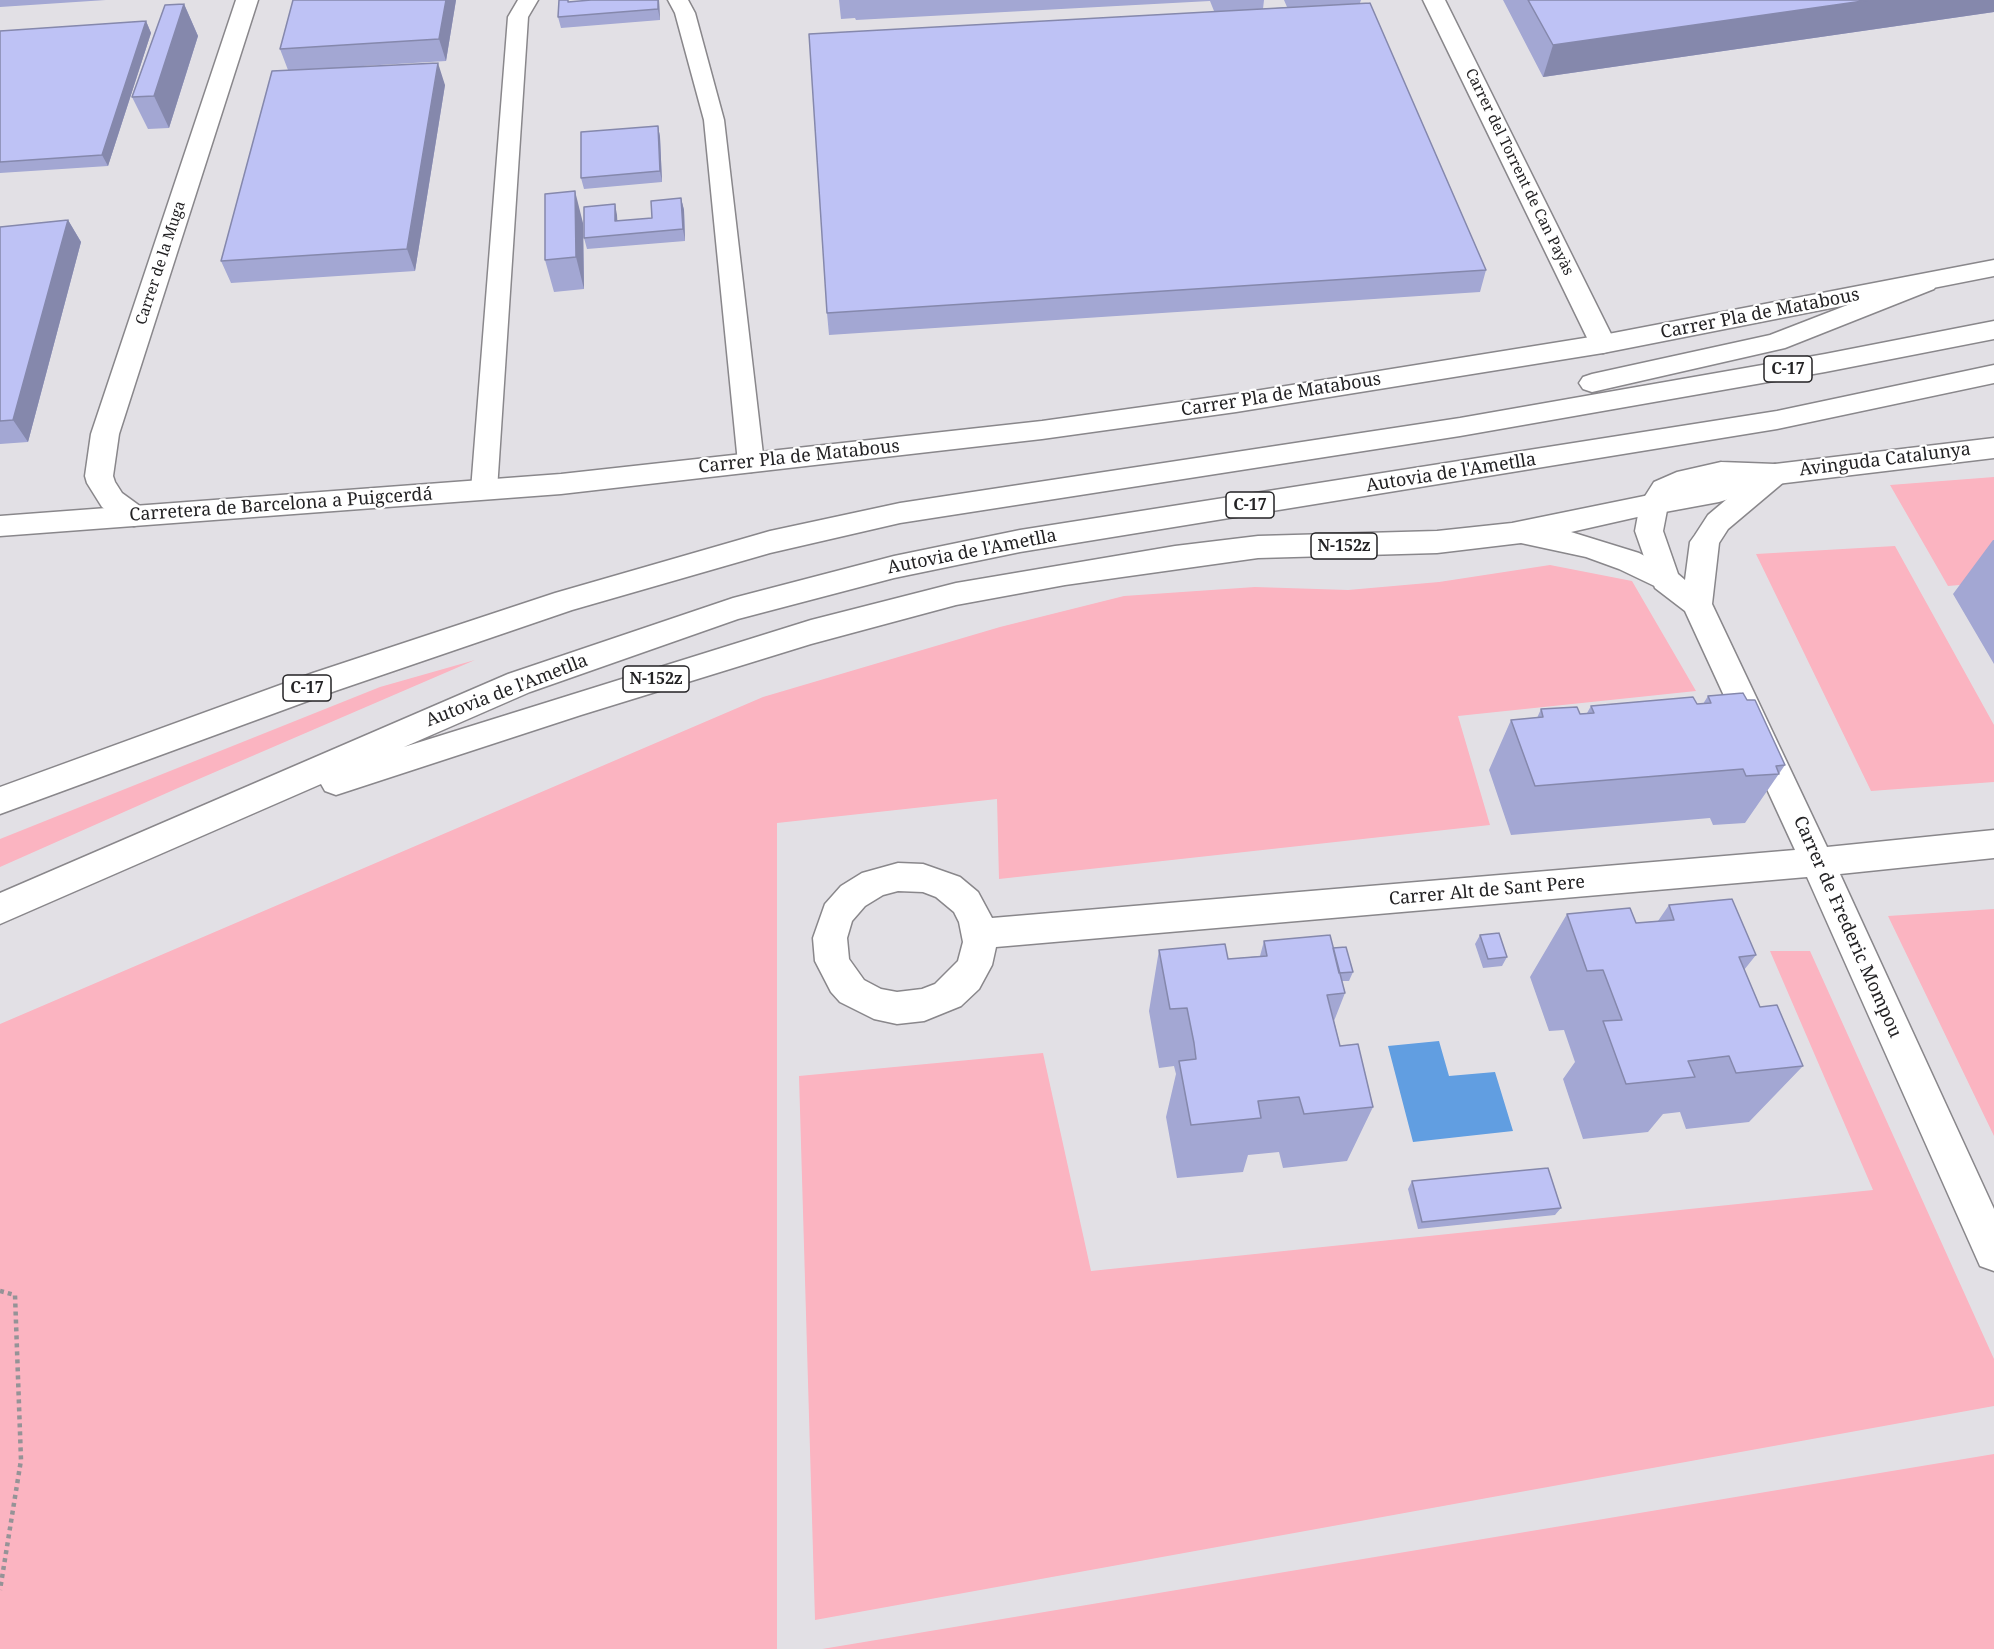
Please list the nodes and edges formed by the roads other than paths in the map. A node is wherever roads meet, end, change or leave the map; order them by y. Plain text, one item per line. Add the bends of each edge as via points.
1 (247, 0) edge
2 (528, 0) edge
3 (678, 0) edge
4 (1434, 0) edge
5 (1994, 268) edge
6 (1925, 283) junction
7 (1994, 330) edge
8 (1603, 344) junction
9 (1994, 374) edge
10 (1460, 427) junction
11 (1994, 448) edge
12 (751, 462) junction
13 (1775, 474) junction
14 (561, 484) joint
15 (484, 490) junction
16 (1654, 504) junction
17 (135, 516) junction
18 (0, 526) edge
19 (1512, 534) junction
20 (1665, 580) junction
21 (1697, 604) junction
22 (0, 801) edge
23 (148, 843) junction
24 (1994, 844) edge
25 (1817, 862) junction
26 (0, 909) edge
27 (979, 934) junction
28 (1994, 1252) edge

1 - 17 main road, Carrer de la Muga via 105,434 101,483 112,500
2 - 15 lane via 518,17
3 - 12 lane via 686,13 714,120
4 - 8 main road, Carrer del Torrent de Can Payàs
5 - 6 main road, Carrer Pla de Matabous
6 - 8 main road, Carrer Pla de Matabous
6 - 10 main road via 1776,342 1600,380
7 - 10 main road, C-17
8 - 12 main road, Carrer Pla de Matabous via 1236,403
9 - 23 main road, Autovia de l'Ametlla / C-17 via 1777,420 1020,541 894,567 733,609 519,683
10 - 22 main road, C-17 via 900,513 770,542 566,601 324,682
11 - 13 main road, Avinguda Catalunya / N-152z
12 - 14 main road, Carrer Pla de Matabous
13 - 16 main road, N-152z via 1719,492
13 - 21 main road, Avinguda Catalunya via 1718,522 1705,542
14 - 15 main road, Carretera de Barcelona a Puigcerdá
15 - 17 main road, Carretera de Barcelona a Puigcerdá
16 - 19 main road, N-152z
16 - 20 main road via 1649,531
17 - 18 main road, Carretera de Barcelona a Puigcerdá
19 - 20 main road via 1563,540 1594,549 1629,561
19 - 23 main road, N-152z via 1437,542 1258,547 1087,570 956,594 811,632 590,699
20 - 21 main road
21 - 25 main road, Carrer de Frederic Mompou
23 - 26 main road, Autovia de l'Ametlla / C-17
24 - 25 main road, Carrer Alt de Sant Pere
25 - 27 main road, Carrer Alt de Sant Pere
25 - 28 main road, Carrer de Frederic Mompou
27 - 27 main road via 966,902 948,887 923,878 898,877 874,883 853,896 837,914 830,938 832,961 843,981 874,1003 897,1008 924,1005 948,995 967,978 975,965

